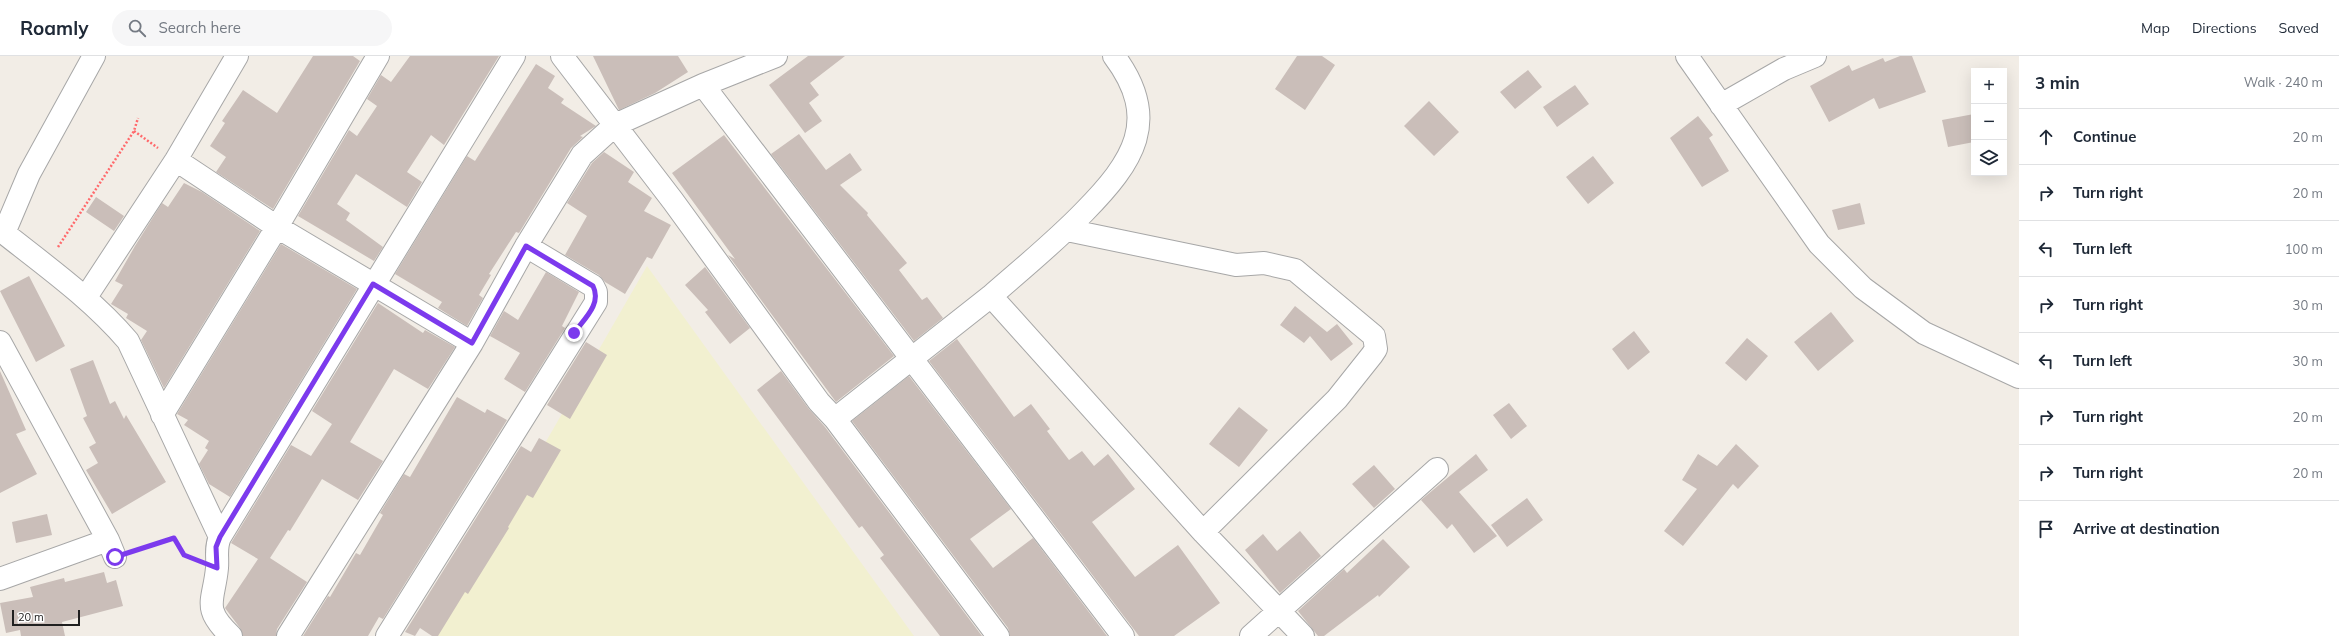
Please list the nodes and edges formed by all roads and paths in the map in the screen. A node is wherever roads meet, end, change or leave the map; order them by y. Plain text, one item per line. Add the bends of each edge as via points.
1 (94, 56) edge
2 (237, 56) edge
3 (378, 56) edge
4 (514, 56) edge
5 (562, 56) edge
6 (776, 56) edge
7 (1114, 56) edge
8 (1687, 56) edge
9 (1815, 56) edge
10 (703, 85) junction
11 (1721, 105) junction
12 (138, 118) dead end
13 (615, 125) junction
14 (134, 132) junction
15 (176, 160) junction
16 (277, 227) junction
17 (1067, 230) junction
18 (2, 238) edge
19 (526, 246) junction
20 (46, 266) junction
21 (373, 284) junction
22 (992, 296) junction
23 (86, 297) junction
24 (0, 342) edge
25 (472, 343) junction
26 (912, 360) junction
27 (2019, 377) edge
28 (162, 415) junction
29 (835, 419) junction
30 (1437, 469) dead end
31 (1203, 532) junction
32 (220, 537) junction
33 (112, 549) junction
34 (217, 568) junction
35 (0, 579) edge
36 (1278, 611) junction
37 (231, 636) edge
38 (288, 636) edge
39 (387, 636) edge
40 (998, 636) edge
41 (1123, 636) edge
42 (1251, 636) edge
43 (1303, 636) edge

1 - 18 street via 28,174
2 - 15 street
3 - 16 street
4 - 21 street
5 - 13 street
6 - 10 street
7 - 17 street via 1132,85 1138,103 1139,121 1135,144 1113,183
8 - 11 street
9 - 11 street via 1784,69
10 - 13 street
10 - 26 street
11 - 27 street via 1819,244 1864,288 1924,333
12 - 14 path
13 - 19 street via 578,160
13 - 29 street via 819,402
14 - 15 path
14 - 20 path
15 - 16 street
15 - 23 street
16 - 21 street
16 - 28 street
17 - 22 street
17 - 31 street via 1236,265 1264,263 1288,267 1295,270 1374,336 1376,349 1337,399
18 - 20 street
19 - 25 street
19 - 39 street via 593,286 596,302
20 - 23 street
21 - 25 street
21 - 32 street
22 - 26 street
22 - 31 street
23 - 28 street via 112,321 128,341
24 - 33 street
25 - 38 street
26 - 29 street
26 - 41 street
28 - 32 street
29 - 40 street
30 - 36 street
31 - 36 street
32 - 34 street via 216,547
33 - 34 path via 174,538 184,555
33 - 35 street
34 - 37 street via 210,598 213,612
36 - 42 street
36 - 43 street

